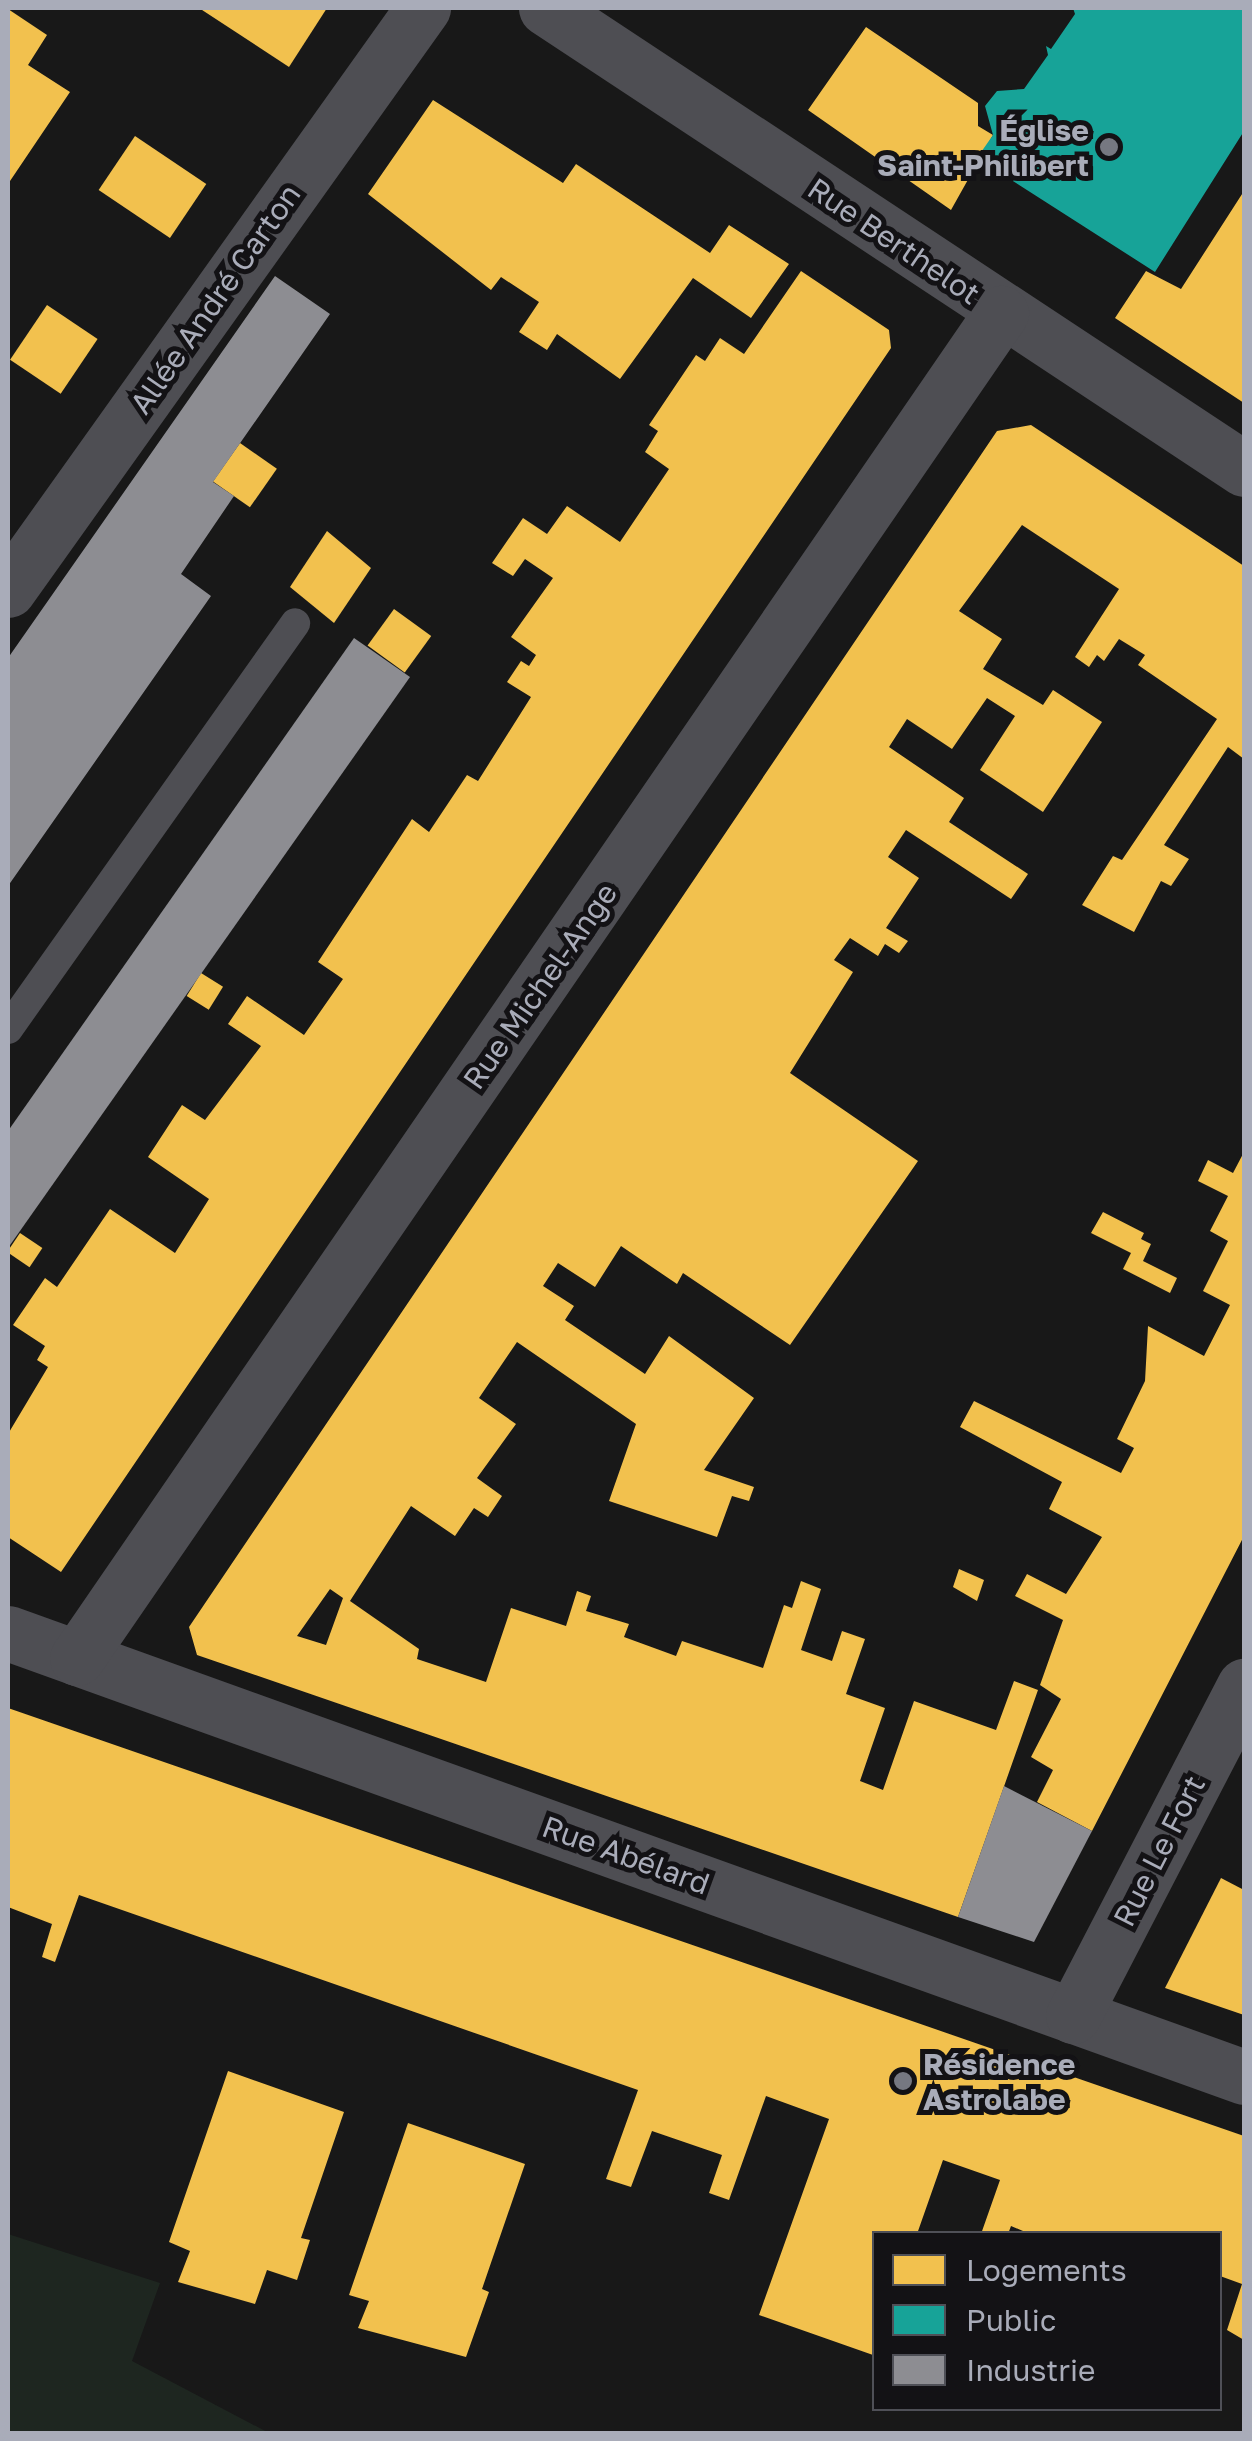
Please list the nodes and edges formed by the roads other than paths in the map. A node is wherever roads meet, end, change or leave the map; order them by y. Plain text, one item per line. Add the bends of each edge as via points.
1 (422, 8) edge
2 (546, 8) edge
3 (1000, 313) junction
4 (1244, 469) edge
5 (8, 590) edge
6 (294, 623) dead end
7 (8, 1030) edge
8 (8, 1633) edge
9 (77, 1658) junction
10 (1244, 1686) edge
11 (1074, 2016) junction
12 (1244, 2077) edge

1 - 5 street, Allée André Carton
2 - 3 street, Rue Berthelot
3 - 4 street, Rue Berthelot
3 - 9 street, Rue Michel-Ange
6 - 7 lane
8 - 9 street, Rue Abélard
9 - 11 street, Rue Abélard
10 - 11 street, Rue Le Fort
11 - 12 street, Rue Abélard

